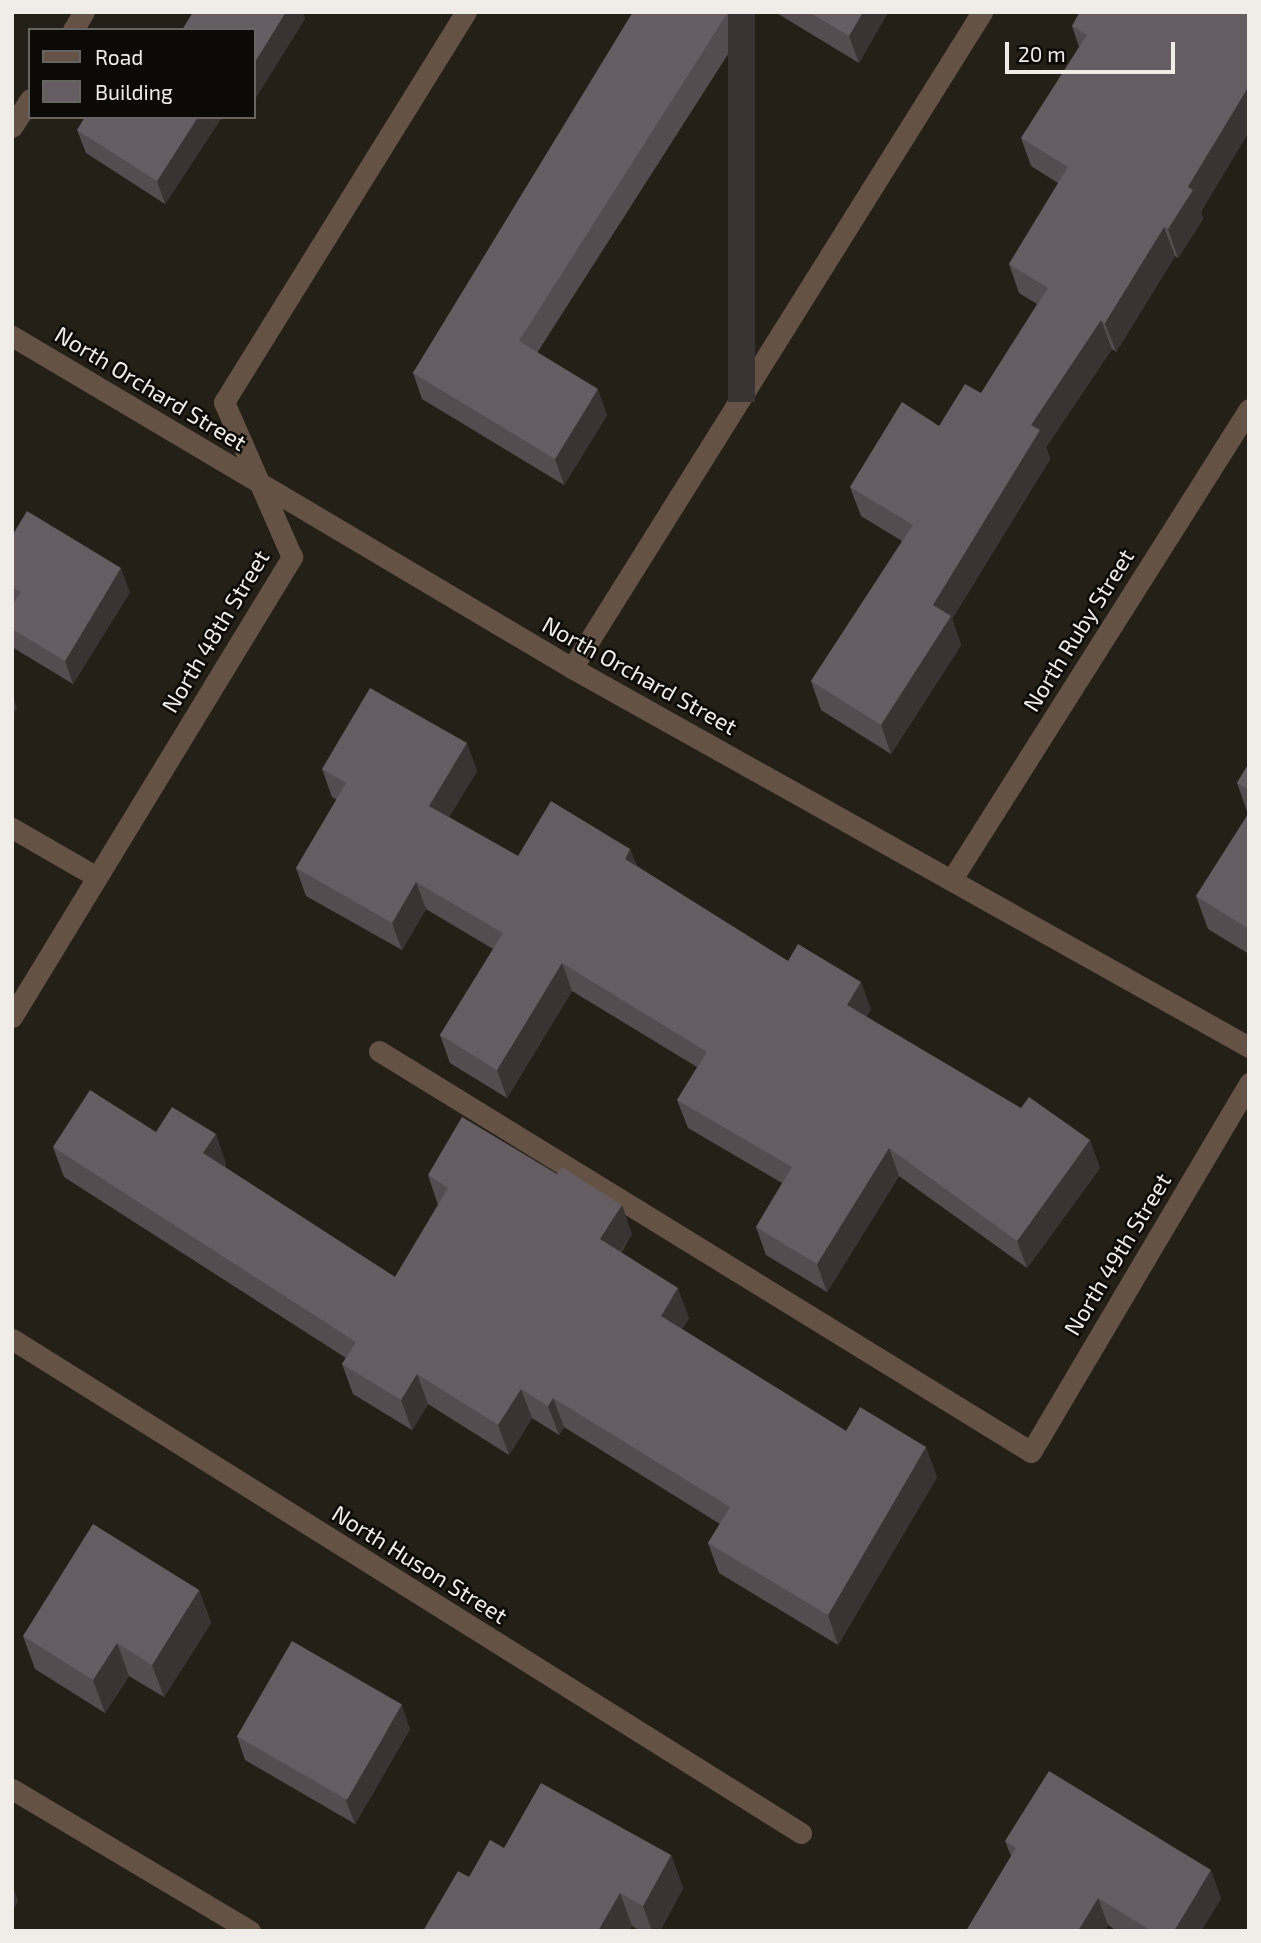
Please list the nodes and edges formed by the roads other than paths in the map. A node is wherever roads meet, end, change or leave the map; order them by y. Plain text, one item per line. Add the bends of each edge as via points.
1 (84, 12) edge
2 (466, 12) edge
3 (982, 12) edge
4 (74, 28) edge
5 (28, 102) edge
6 (12, 127) edge
7 (12, 336) edge
8 (1249, 409) edge
9 (255, 481) junction
10 (572, 668) junction
11 (12, 828) edge
12 (97, 877) junction
13 (952, 879) junction
14 (12, 1017) edge
15 (1249, 1046) edge
16 (379, 1051) dead end
17 (1249, 1083) edge
18 (12, 1339) edge
19 (12, 1789) edge
20 (801, 1833) dead end
21 (250, 1931) edge

1 - 4 street
2 - 9 street, North 48th Street via 224,402
3 - 10 street
5 - 6 street
7 - 9 street, North Orchard Street
8 - 13 street, North Ruby Street
9 - 10 street, North Orchard Street
9 - 12 street, North 48th Street via 292,557
10 - 13 street, North Orchard Street
11 - 12 street
12 - 14 street, North 48th Street
13 - 15 street, North Orchard Street
16 - 17 street, North 49th Street via 1031,1452
18 - 20 street, North Huson Street
19 - 21 street

